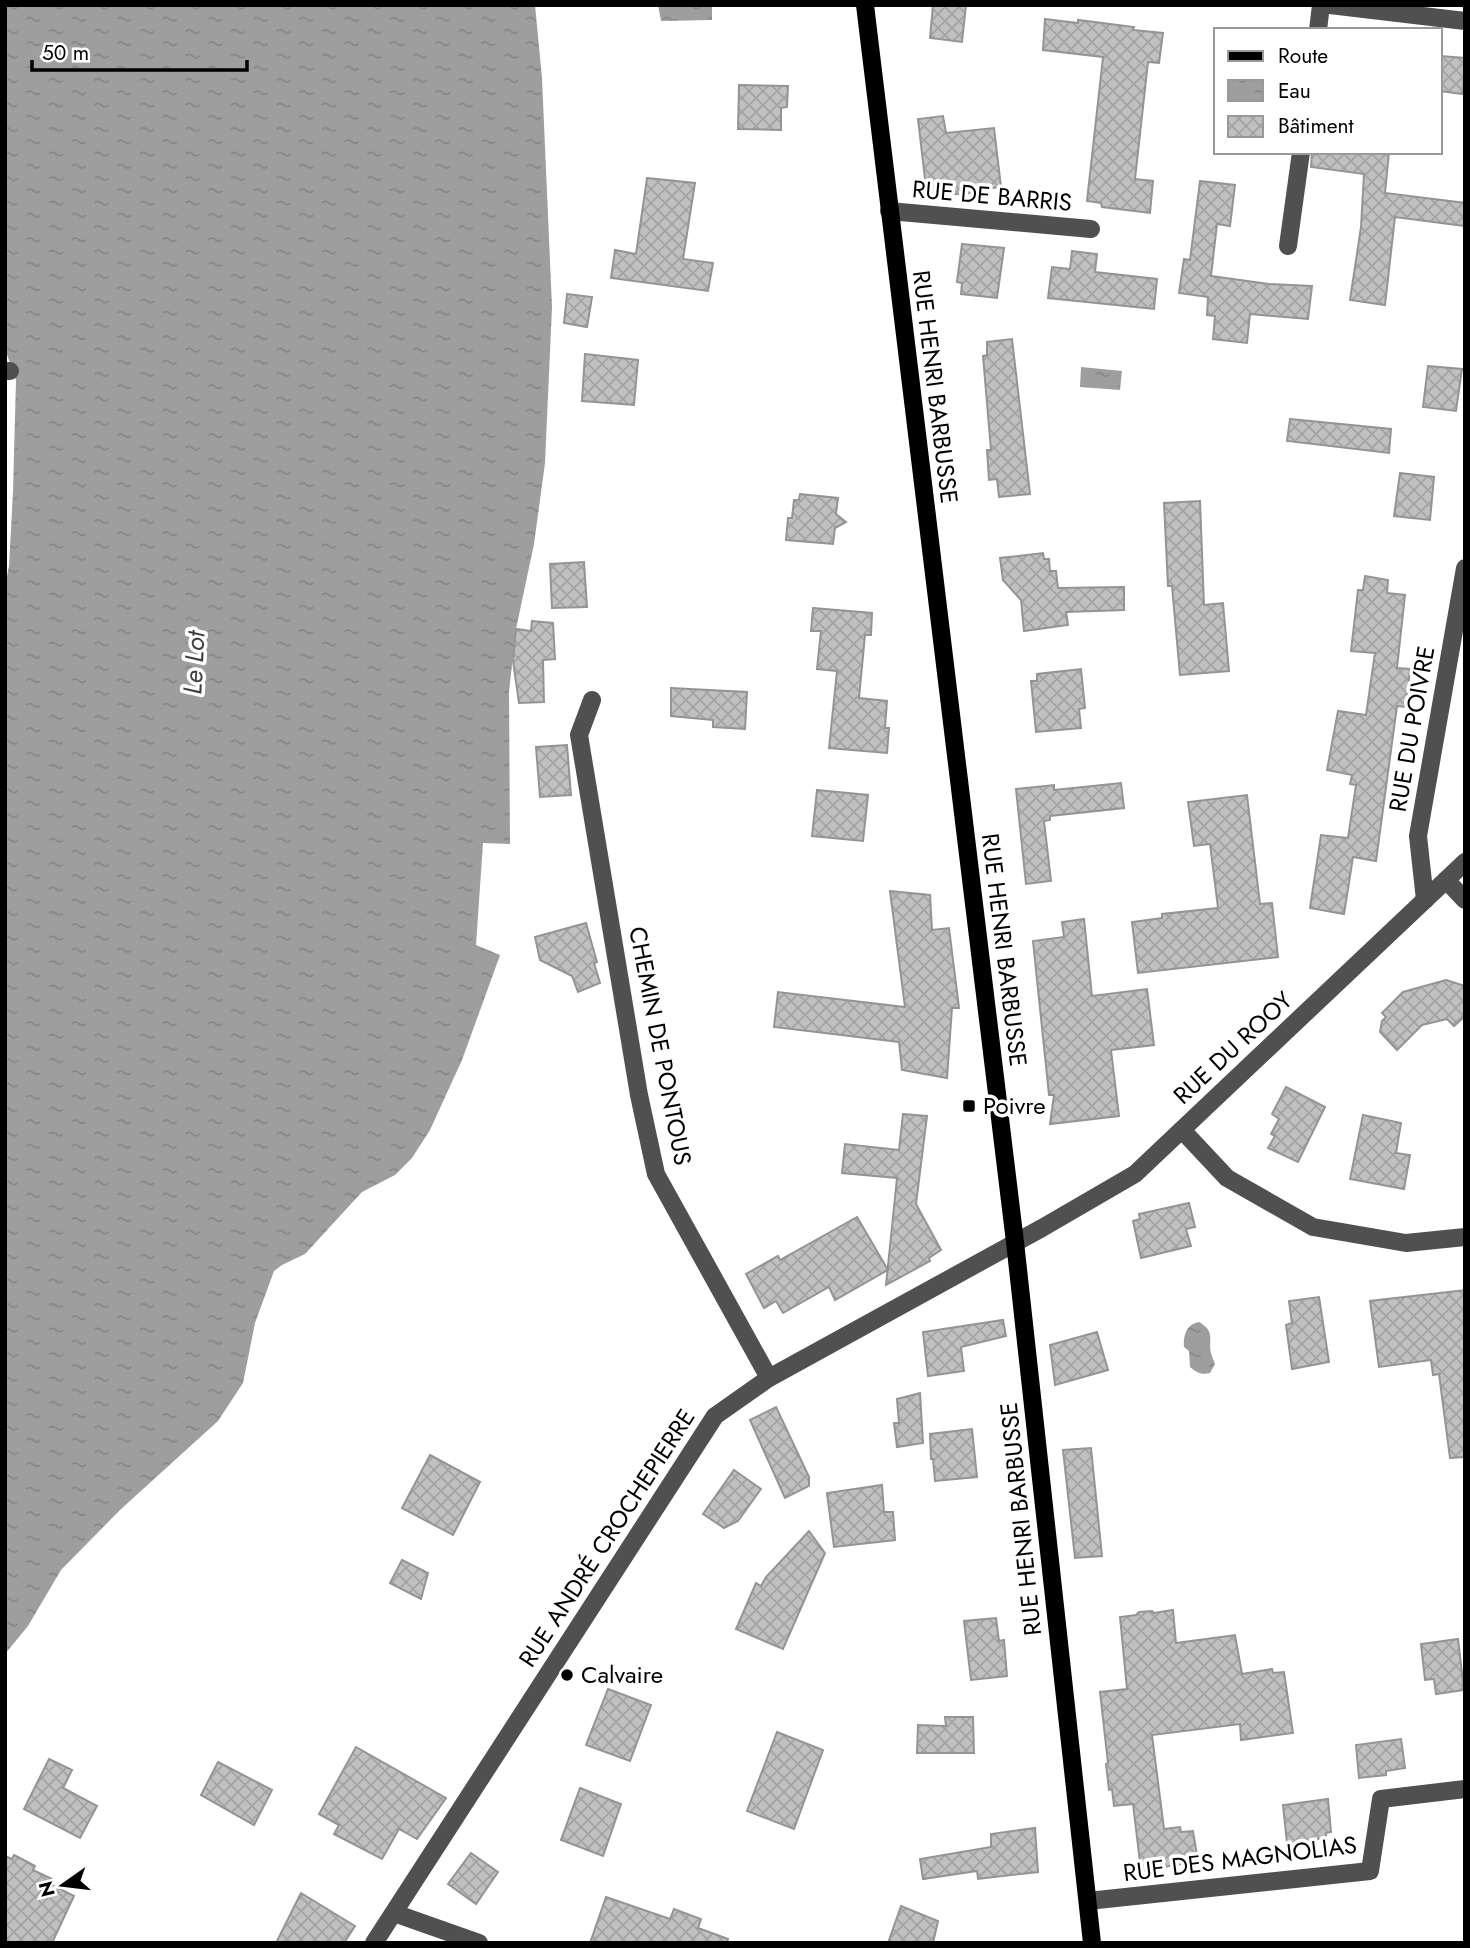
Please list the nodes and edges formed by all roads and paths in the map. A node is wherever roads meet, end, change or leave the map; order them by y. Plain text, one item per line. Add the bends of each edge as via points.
1 (864, 5) edge
2 (1321, 5) edge
3 (1330, 5) edge
4 (1465, 21) edge
5 (1318, 28) edge
6 (1301, 154) edge
7 (889, 211) junction
8 (1091, 229) dead end
9 (1288, 246) dead end
10 (1465, 568) edge
11 (593, 700) dead end
12 (1465, 862) edge
13 (1446, 880) junction
14 (1425, 900) junction
15 (1465, 900) edge
16 (1182, 1130) junction
17 (1465, 1237) edge
18 (1016, 1242) junction
19 (769, 1378) junction
20 (1465, 1789) edge
21 (1087, 1901) junction
22 (394, 1913) junction
23 (374, 1943) edge
24 (479, 1943) edge
25 (1092, 1943) edge

1 - 7 main road, RUE HENRI BARBUSSE
2 - 5 street
3 - 4 street
6 - 9 street
7 - 8 street, RUE DE BARRIS
7 - 18 main road, RUE HENRI BARBUSSE
10 - 14 street, RUE DU POIVRE via 1418,836
11 - 19 street, CHEMIN DE PONTOUS via 579,735 656,1174
12 - 13 street, RUE DU ROOY
13 - 14 street, RUE DU ROOY
13 - 15 street
14 - 16 street, RUE DU ROOY
16 - 17 street via 1227,1178 1313,1227 1406,1243
16 - 18 street, RUE DU ROOY via 1135,1174
18 - 19 street, RUE ANDRÉ CROCHEPIERRE
18 - 21 main road, RUE HENRI BARBUSSE
19 - 22 street, RUE ANDRÉ CROCHEPIERRE via 715,1416
20 - 21 street, RUE DES MAGNOLIAS via 1381,1799 1370,1871
21 - 25 main road, RUE HENRI BARBUSSE
22 - 23 street, RUE ANDRÉ CROCHEPIERRE
22 - 24 street

